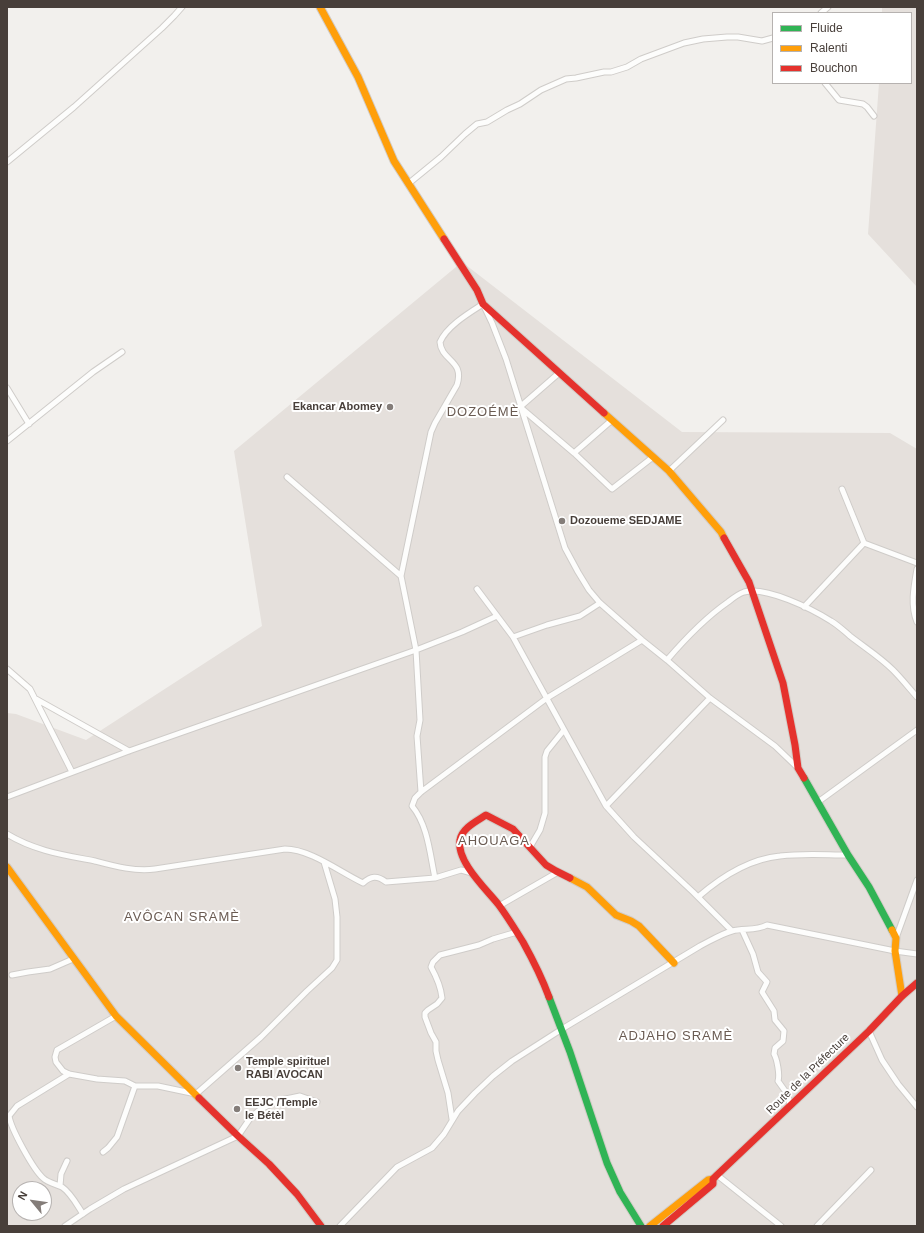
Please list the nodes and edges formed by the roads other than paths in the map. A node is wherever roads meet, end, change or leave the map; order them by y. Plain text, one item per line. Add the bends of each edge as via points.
1 (182, 7) edge
2 (320, 7) edge
3 (772, 38) edge
4 (827, 84) edge
5 (874, 116) dead end
6 (7, 162) edge
7 (408, 184) junction
8 (483, 304) junction
9 (122, 352) dead end
10 (559, 373) junction
11 (7, 388) edge
12 (520, 407) junction
13 (612, 420) junction
14 (723, 420) dead end
15 (29, 424) junction
16 (7, 441) edge
17 (574, 453) junction
18 (653, 457) junction
19 (669, 471) junction
20 (288, 477) dead end
21 (842, 489) dead end
22 (864, 543) junction
23 (917, 563) edge
24 (917, 569) edge
25 (401, 576) junction
26 (476, 589) dead end
27 (752, 591) junction
28 (600, 603) junction
29 (804, 607) junction
30 (497, 616) junction
31 (917, 622) edge
32 (513, 637) junction
33 (642, 640) junction
34 (416, 650) junction
35 (667, 660) junction
36 (7, 669) edge
37 (917, 697) edge
38 (35, 698) junction
39 (547, 698) junction
40 (710, 698) junction
41 (564, 730) junction
42 (917, 730) edge
43 (129, 751) junction
44 (798, 768) junction
45 (72, 772) junction
46 (421, 792) junction
47 (7, 797) edge
48 (818, 802) junction
49 (606, 806) junction
50 (7, 834) edge
51 (530, 847) junction
52 (848, 855) junction
53 (324, 862) junction
54 (7, 867) edge
55 (558, 872) junction
56 (474, 874) junction
57 (435, 878) junction
58 (917, 880) edge
59 (698, 897) junction
60 (499, 906) junction
61 (742, 930) junction
62 (732, 931) junction
63 (517, 932) junction
64 (896, 938) junction
65 (895, 951) junction
66 (917, 954) edge
67 (73, 959) junction
68 (674, 963) junction
69 (12, 975) dead end
70 (917, 983) edge
71 (902, 996) junction
72 (116, 1016) junction
73 (562, 1029) junction
74 (869, 1031) junction
75 (69, 1074) junction
76 (135, 1086) junction
77 (196, 1094) junction
78 (317, 1102) dead end
79 (790, 1106) junction
80 (917, 1107) edge
81 (452, 1119) junction
82 (238, 1136) junction
83 (103, 1152) dead end
84 (67, 1161) dead end
85 (871, 1170) dead end
86 (715, 1177) junction
87 (60, 1186) junction
88 (83, 1214) junction
89 (65, 1226) edge
90 (321, 1226) edge
91 (340, 1226) edge
92 (641, 1226) edge
93 (650, 1226) edge
94 (663, 1226) edge
95 (781, 1226) edge
96 (817, 1226) edge

1 - 6 street via 74,107
2 - 7 street via 358,77 394,161
3 - 7 street via 762,41 726,36 684,43 611,72 562,80 487,122 477,124
4 - 5 street via 839,100 863,104
7 - 8 street via 477,290
8 - 10 street
8 - 12 street via 506,359
8 - 25 street via 457,322 440,342 442,350 457,368 459,379 431,432
9 - 15 street
10 - 12 street
10 - 13 street
11 - 15 street
12 - 17 street
12 - 28 street via 565,548 589,590
13 - 17 street
13 - 18 street
14 - 19 street
15 - 16 street
17 - 18 street via 612,489
18 - 19 street
19 - 27 street via 721,532
20 - 25 street
21 - 22 street
22 - 23 street
22 - 29 street
24 - 31 street via 913,610
25 - 34 street
26 - 30 street
27 - 29 street via 774,594
27 - 35 street via 742,593 714,613
27 - 44 street via 783,683
28 - 32 street via 580,616
28 - 33 street
29 - 37 street via 832,621 877,656
30 - 32 street
30 - 34 street
32 - 39 street
33 - 35 street
33 - 39 street
34 - 43 street
34 - 46 street via 420,720 417,736
35 - 40 street
36 - 38 street via 30,689
38 - 43 street
38 - 45 street
39 - 41 street
39 - 46 street
40 - 44 street via 775,746
40 - 49 street
41 - 49 street
41 - 51 street via 545,757 545,813 540,830
42 - 48 street
43 - 45 street
44 - 48 street
45 - 47 street
46 - 57 street via 412,806 425,831
48 - 52 street
49 - 59 street via 634,837
50 - 53 street via 41,850 142,870 285,849 298,850
51 - 55 street
51 - 56 street via 511,827 486,815 465,830 459,844 466,864
52 - 59 street via 803,854 762,859 722,877
52 - 64 street via 869,887
53 - 57 street via 363,883 369,878 380,878 386,882
53 - 77 street via 336,911 336,963 262,1037
54 - 67 street
55 - 60 street
55 - 68 street via 586,886 617,916 635,924 657,943
56 - 57 street via 461,870
56 - 60 street
58 - 64 street
59 - 62 street
60 - 63 street
61 - 62 street
61 - 65 street via 761,929 767,925
61 - 79 street via 758,972 767,982 762,992 774,1010 775,1020 784,1031 783,1041 775,1048 774,1054 778,1080 788,1095
62 - 68 street via 700,946
63 - 73 street via 540,976
63 - 81 street via 479,946 440,955 432,962 431,967 442,998 425,1013 425,1016 436,1042
64 - 65 street
65 - 66 street
65 - 71 street
67 - 69 street via 50,969
67 - 72 street
68 - 73 street
70 - 71 street, Route de la Préfecture
71 - 74 street, Route de la Préfecture
72 - 75 street via 57,1050 56,1062 62,1071
72 - 77 street
73 - 81 street via 493,1076 466,1101
73 - 92 street via 610,1170
74 - 79 street, Route de la Préfecture
74 - 80 street via 882,1060
75 - 76 street via 125,1081
75 - 87 street via 17,1106 9,1116 22,1146 39,1175 44,1180
76 - 77 street via 158,1086
76 - 83 street via 117,1137
77 - 82 street
78 - 82 street via 300,1096 271,1104 251,1117
79 - 86 street, Route de la Préfecture
81 - 91 street via 432,1148 397,1167
82 - 88 street via 140,1181
82 - 90 street via 292,1189
84 - 87 street via 61,1174
85 - 96 street
86 - 93 street, Route de la Préfecture
86 - 94 street, Route de la Préfecture via 713,1184
86 - 95 street
87 - 88 street
88 - 89 street

